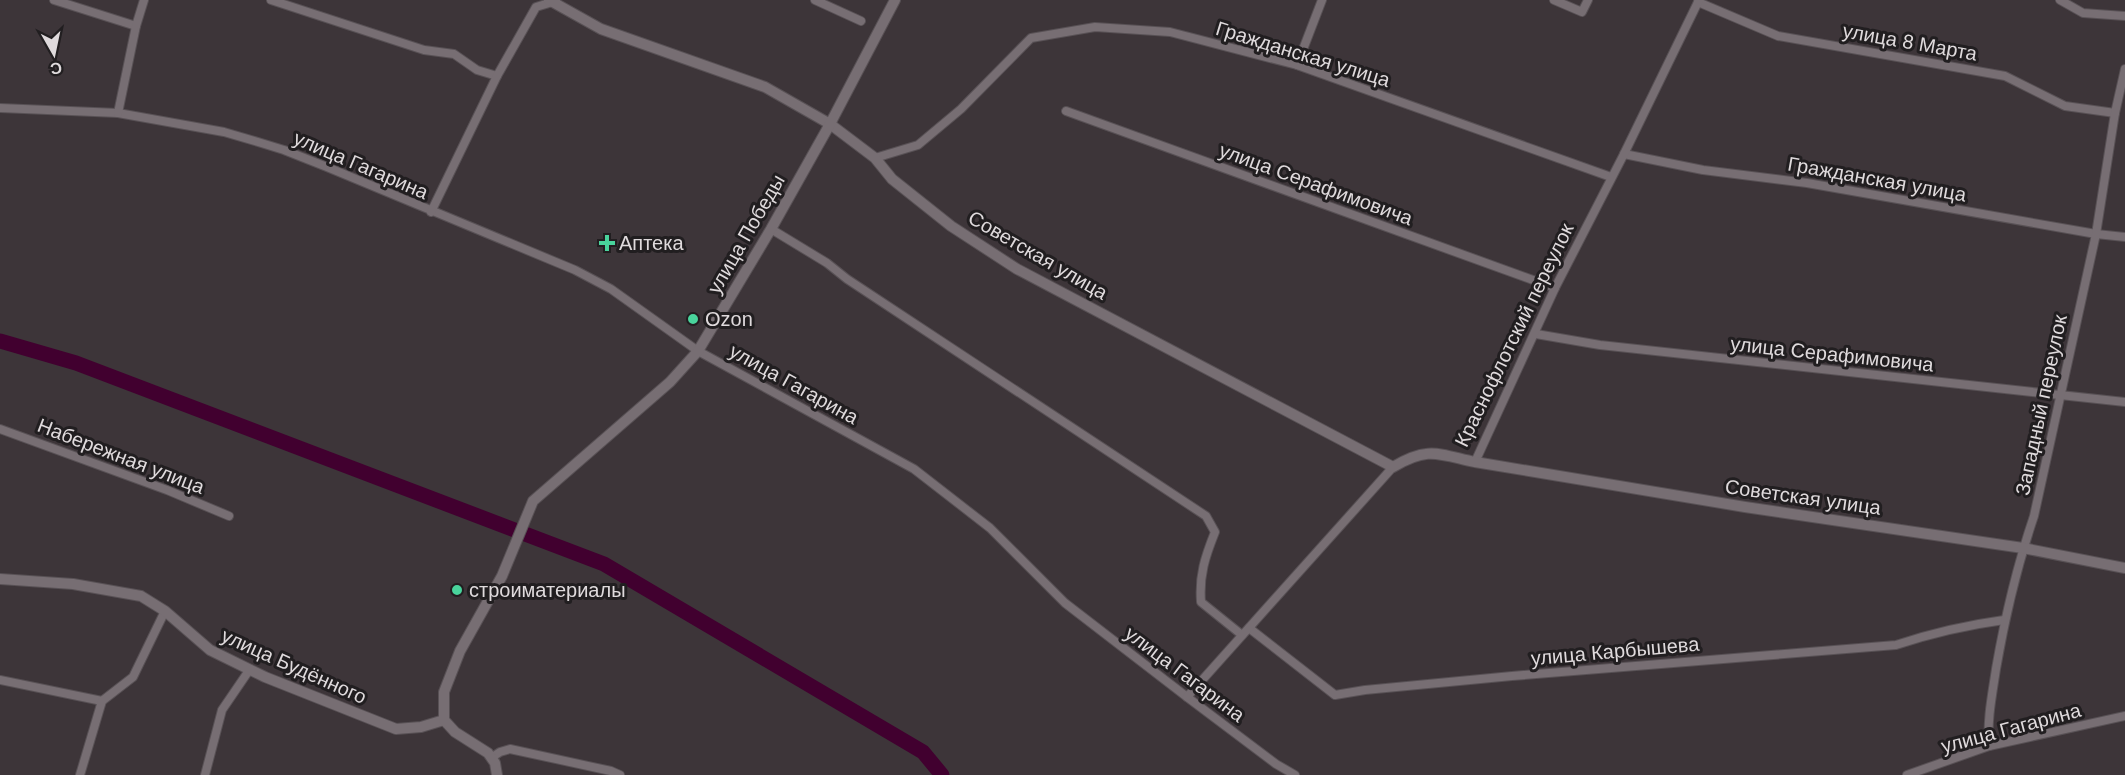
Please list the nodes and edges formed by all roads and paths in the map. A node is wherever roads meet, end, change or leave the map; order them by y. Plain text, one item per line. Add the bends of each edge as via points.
1 (54, 0) edge
2 (144, 0) edge
3 (271, 0) edge
4 (815, 0) edge
5 (895, 0) edge
6 (1322, 0) edge
7 (1554, 0) edge
8 (1588, 0) edge
9 (2060, 0) edge
10 (554, 1) edge
11 (1699, 1) edge
12 (2125, 16) edge
13 (861, 21) dead end
14 (136, 26) junction
15 (1297, 64) junction
16 (2125, 69) edge
17 (497, 76) junction
18 (0, 108) edge
19 (1066, 111) dead end
20 (118, 113) junction
21 (2115, 113) junction
22 (830, 124) junction
23 (1624, 154) junction
24 (874, 158) junction
25 (1611, 177) junction
26 (431, 212) junction
27 (771, 229) junction
28 (2096, 234) junction
29 (2125, 237) edge
30 (1555, 288) junction
31 (1536, 334) junction
32 (698, 351) junction
33 (2059, 395) junction
34 (2125, 402) edge
35 (0, 429) edge
36 (1475, 462) junction
37 (1393, 466) junction
38 (229, 516) dead end
39 (2023, 548) junction
40 (2125, 568) edge
41 (0, 579) edge
42 (165, 611) junction
43 (2004, 620) junction
44 (1246, 632) junction
45 (250, 669) junction
46 (0, 680) edge
47 (1187, 697) junction
48 (102, 700) junction
49 (2125, 716) edge
50 (444, 720) junction
51 (1989, 746) junction
52 (491, 758) junction
53 (80, 775) edge
54 (205, 775) edge
55 (497, 775) edge
56 (620, 775) edge
57 (1295, 775) edge
58 (1907, 775) edge

1 - 14 street
2 - 14 street
3 - 17 street via 424,50 454,54 477,70
4 - 13 street
5 - 22 street, улица Победы
6 - 15 street
7 - 8 street via 1582,12
9 - 12 street via 2084,13
10 - 17 street via 536,7
10 - 22 street, Советская улица via 601,30 765,87
11 - 21 street, улица 8 Марта via 1778,36 2005,76 2065,106
11 - 23 street, Краснофлотский переулок
14 - 20 street
15 - 24 street, Гражданская улица via 1170,32 1095,27 1031,38 961,109 918,145
15 - 25 street, Гражданская улица
16 - 21 street, Западный переулок
17 - 26 street
18 - 20 street, улица Гагарина
19 - 30 street, улица Серафимовича
20 - 26 street, улица Гагарина via 224,132 285,150
21 - 28 street, Западный переулок
22 - 24 street, Советская улица
22 - 27 street, улица Победы
23 - 25 street, Краснофлотский переулок
23 - 28 street, Гражданская улица
24 - 37 street, Советская улица via 892,179 951,226 1017,269
25 - 30 street, Краснофлотский переулок
26 - 32 street, улица Гагарина via 576,270 611,289
27 - 32 street, улица Победы
27 - 44 street, улица Карбышева via 1206,516 1215,532 1199,582 1201,602
28 - 29 street, Гражданская улица
28 - 33 street, Западный переулок
30 - 31 street, Краснофлотский переулок
31 - 33 street, улица Серафимовича via 1600,345
31 - 36 street, Краснофлотский переулок
32 - 47 street, улица Гагарина via 914,469 990,528 1065,603
32 - 50 street, улица Победы via 670,382 533,501 502,576 460,651 444,692
33 - 34 street, улица Серафимовича
33 - 39 street, Западный переулок via 2034,516
35 - 38 street, Набережная улица
36 - 37 street, Краснофлотский переулок via 1421,453
36 - 39 street, Советская улица
37 - 44 street, Краснофлотский переулок
39 - 40 street, Советская улица
39 - 43 street, Западный переулок
41 - 42 street, улица Будённого via 73,584 141,596
42 - 45 street, улица Будённого via 210,650
42 - 48 street via 133,677
43 - 44 street, улица Карбышева via 1896,645 1512,676 1335,695
43 - 51 street, Западный переулок via 1987,723
44 - 47 street, Краснофлотский переулок
45 - 50 street, улица Будённого via 396,729
45 - 54 street via 222,710
46 - 48 street
47 - 57 street, улица Гагарина
48 - 53 street
49 - 51 street, улица Гагарина
50 - 52 street
51 - 58 street, улица Гагарина
52 - 55 street
52 - 56 street via 510,749

